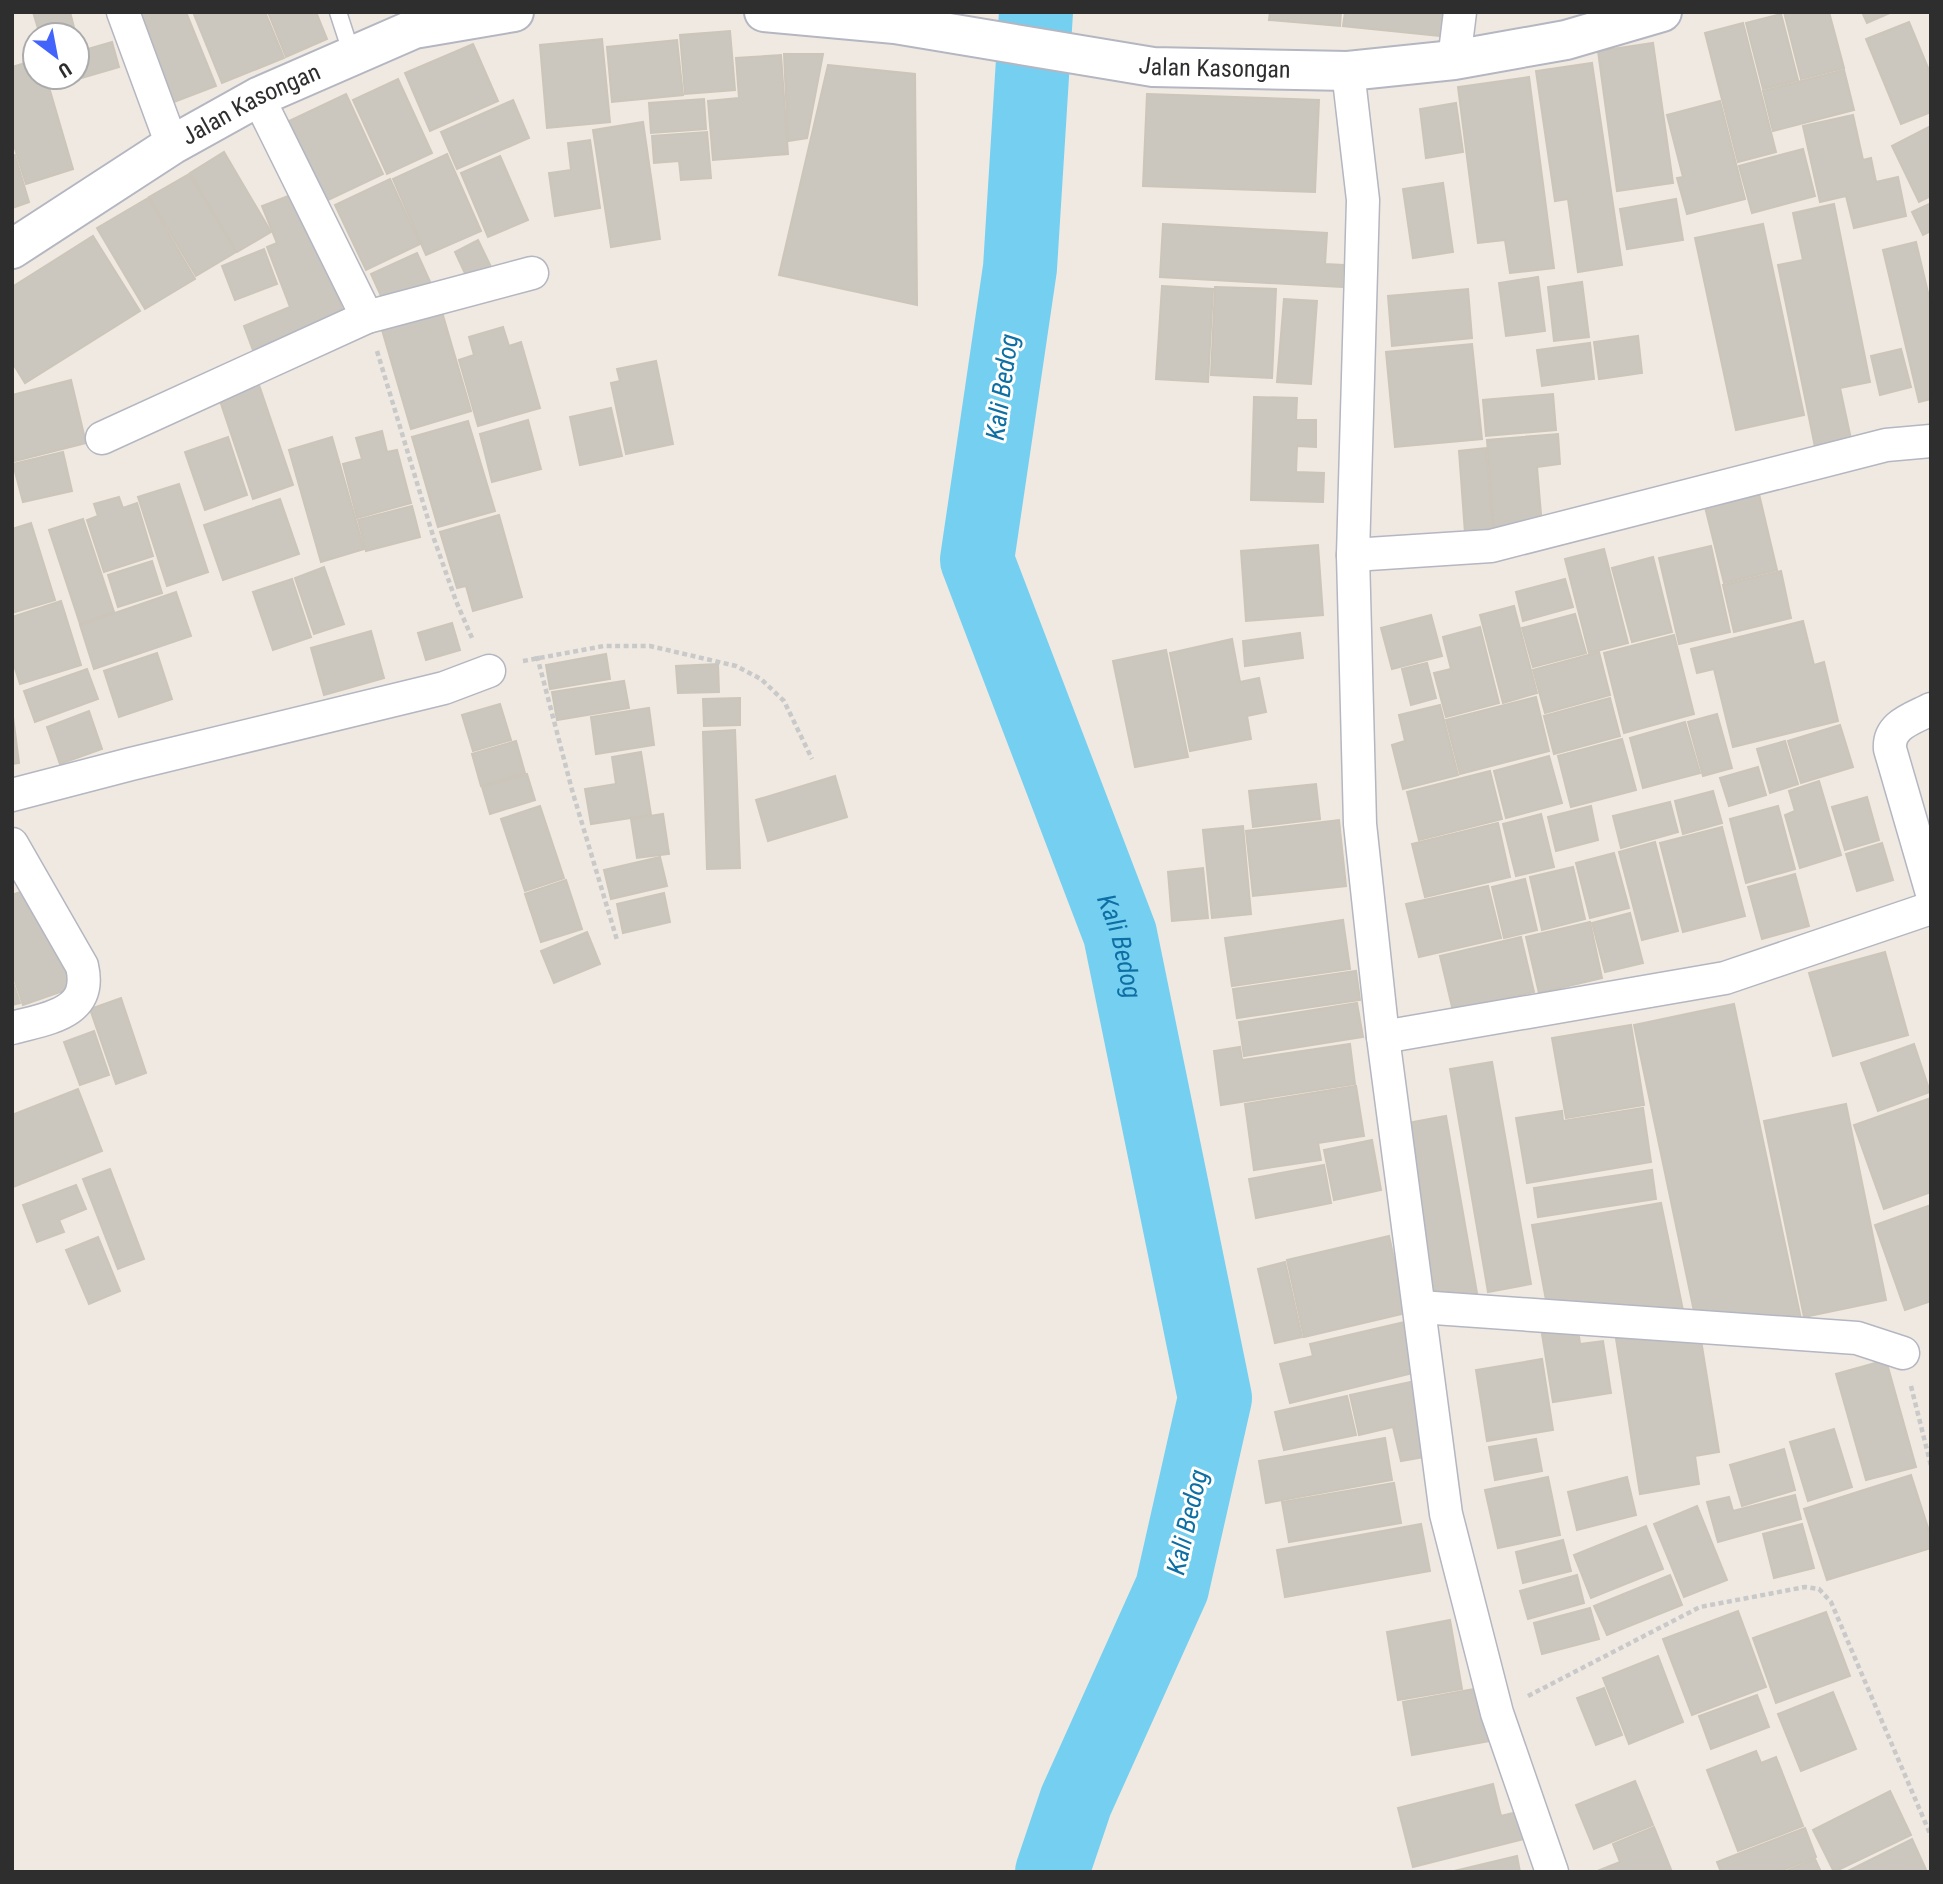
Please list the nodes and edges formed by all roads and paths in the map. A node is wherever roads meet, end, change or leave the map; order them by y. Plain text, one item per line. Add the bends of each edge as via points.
1 (123, 12) edge
2 (338, 12) edge
3 (764, 12) edge
4 (1460, 12) edge
5 (1662, 12) edge
6 (504, 13) edge
7 (352, 55) junction
8 (1454, 60) junction
9 (1348, 71) junction
10 (258, 97) junction
11 (172, 145) junction
12 (12, 249) edge
13 (532, 273) dead end
14 (367, 317) junction
15 (102, 438) dead end
16 (1931, 441) edge
17 (1353, 555) junction
18 (537, 656) junction
19 (489, 671) junction
20 (1931, 709) edge
21 (812, 759) dead end
22 (12, 795) edge
23 (12, 844) edge
24 (1931, 891) edge
25 (1931, 908) edge
26 (617, 940) dead end
27 (12, 1028) edge
28 (1383, 1037) junction
29 (1420, 1307) junction
30 (1903, 1353) joint
31 (1931, 1466) edge
32 (1497, 1713) junction
33 (1931, 1836) edge
34 (1552, 1872) edge

1 - 11 street
2 - 7 lane
3 - 9 main road, Jalan Kasongan via 895,24 1153,67
4 - 8 street
5 - 8 main road, Jalan Kasongan via 1566,40
6 - 7 main road, Jalan Kasongan via 414,29
7 - 10 main road, Jalan Kasongan
8 - 9 main road, Jalan Kasongan
9 - 17 street via 1363,200
10 - 11 main road, Jalan Kasongan
10 - 14 street
11 - 12 main road, Jalan Kasongan
13 - 14 street
14 - 15 street
14 - 19 path via 433,538
16 - 17 street via 1886,446 1491,547
17 - 28 street via 1360,824
18 - 19 path
18 - 21 path via 604,646 650,646 736,666 761,679 784,701
18 - 26 path
19 - 22 street via 444,688
20 - 24 street via 1894,729 1889,739
23 - 27 street via 82,966 85,987 78,1002 68,1009
25 - 28 street via 1725,978
28 - 29 street
29 - 30 street via 1857,1338
29 - 32 street via 1446,1514
30 - 31 path
32 - 33 path via 1700,1607 1805,1587 1819,1589 1831,1602
32 - 34 street

